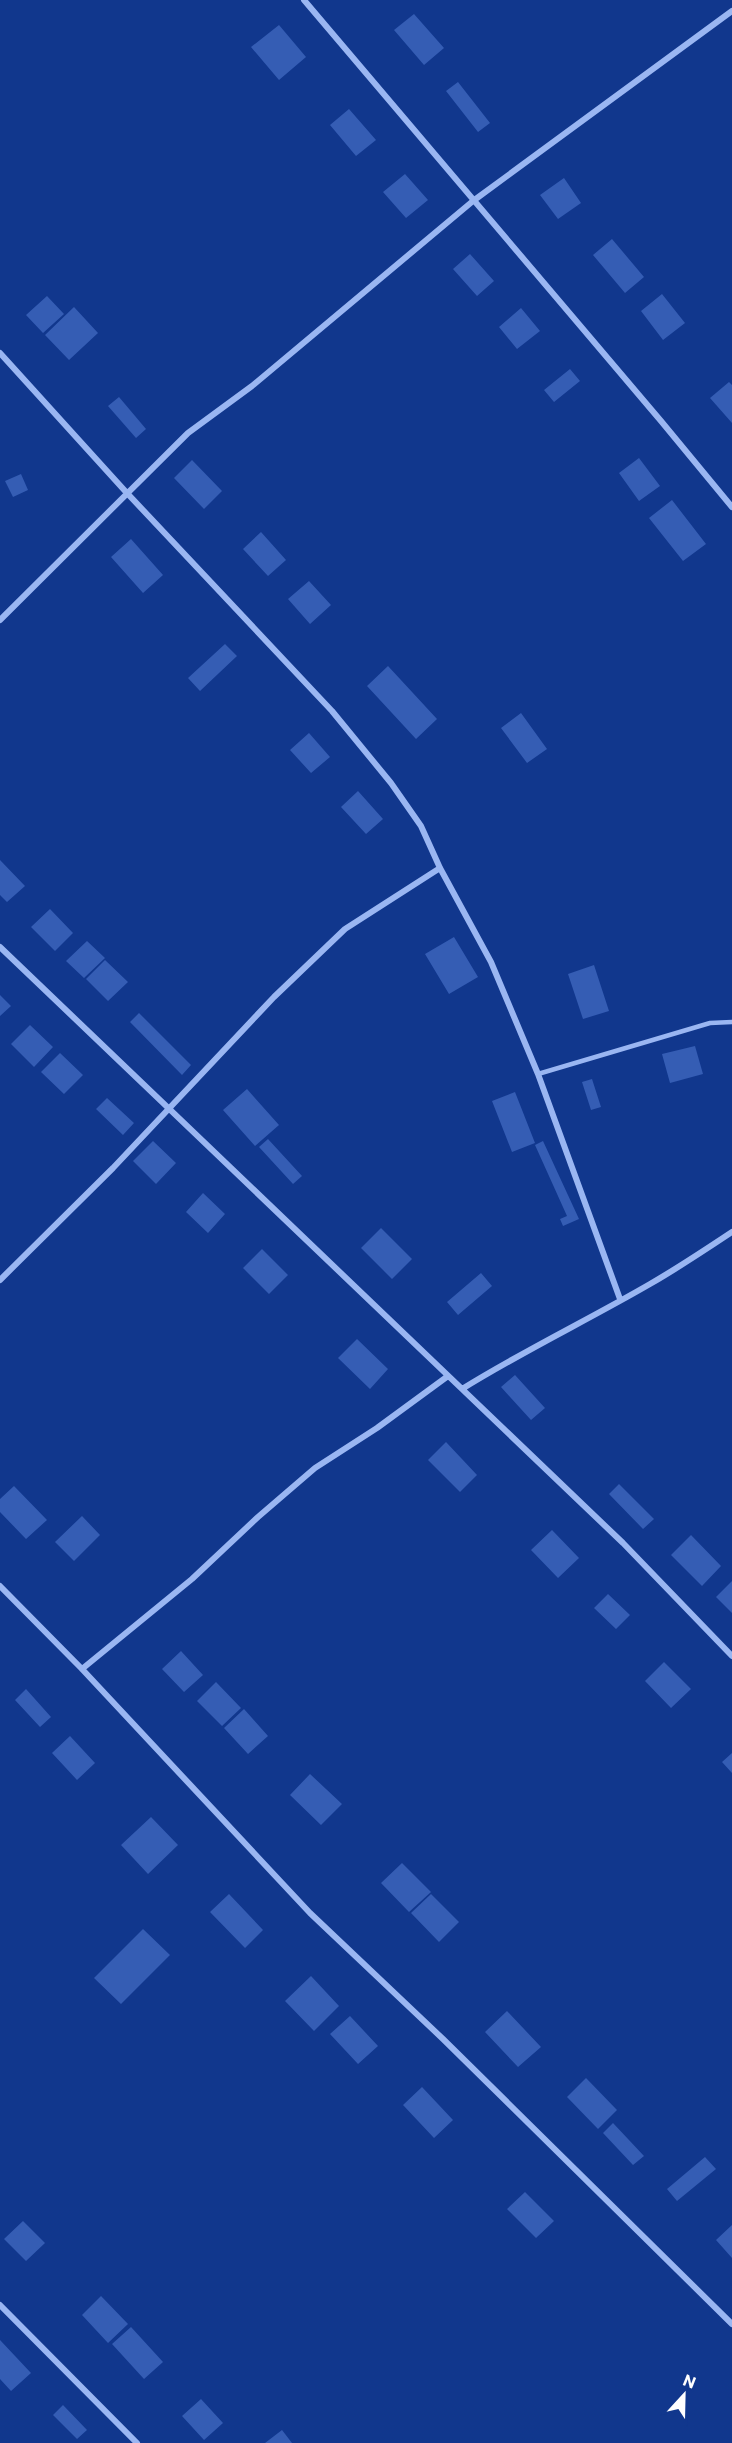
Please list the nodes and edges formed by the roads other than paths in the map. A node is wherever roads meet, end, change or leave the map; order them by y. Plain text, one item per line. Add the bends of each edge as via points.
1 (304, 0) edge
2 (732, 11) edge
3 (472, 201) junction
4 (0, 353) edge
5 (126, 492) junction
6 (732, 507) edge
7 (0, 620) edge
8 (440, 868) junction
9 (0, 947) edge
10 (732, 1022) edge
11 (538, 1074) junction
12 (168, 1108) junction
13 (732, 1232) edge
14 (0, 1280) edge
15 (620, 1299) junction
16 (448, 1376) junction
17 (462, 1389) junction
18 (0, 1586) edge
19 (732, 1656) edge
20 (82, 1669) junction
21 (0, 2305) edge
22 (732, 2324) edge
23 (137, 2443) edge

1 - 3 street
2 - 3 street
3 - 5 street via 252,386 188,433
3 - 6 street
4 - 5 street
5 - 7 street
5 - 8 street via 332,711 421,826
8 - 11 street via 491,962
8 - 12 street via 345,929
9 - 12 street
10 - 11 lane via 710,1023
11 - 15 street
12 - 14 street
12 - 16 street
13 - 15 street via 650,1285
15 - 17 street
16 - 17 street
16 - 20 street via 315,1468 192,1579
17 - 19 street via 622,1543
18 - 20 street
20 - 22 street via 310,1913
21 - 23 street

